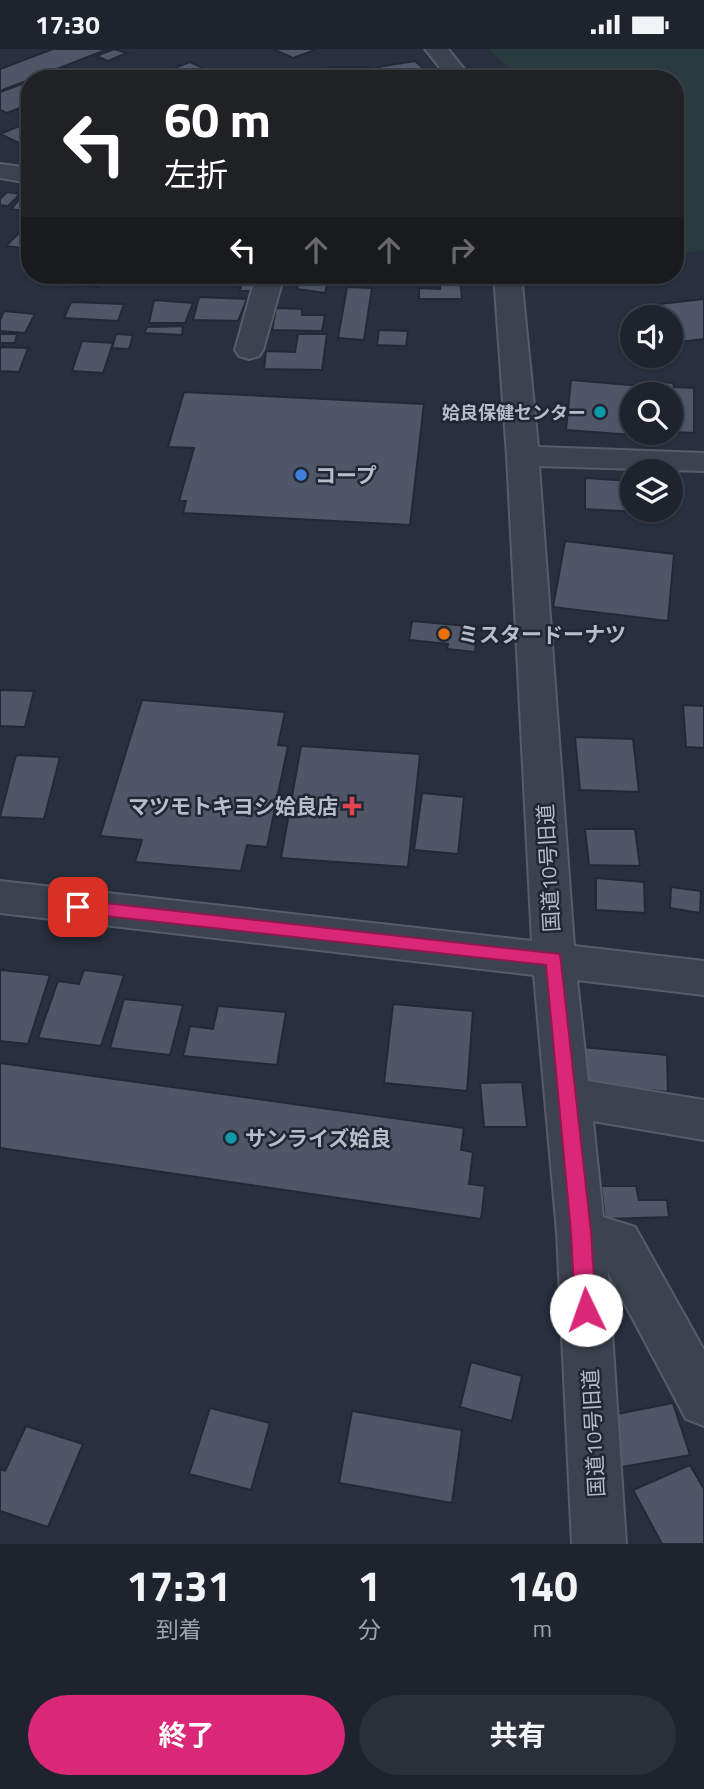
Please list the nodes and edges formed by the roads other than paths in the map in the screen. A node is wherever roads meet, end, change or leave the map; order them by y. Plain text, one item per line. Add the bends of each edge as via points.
1 (436, 49) edge
2 (454, 70) edge
3 (0, 171) edge
4 (21, 175) edge
5 (267, 284) edge
6 (508, 284) edge
7 (249, 350) dead end
8 (523, 456) junction
9 (704, 462) edge
10 (0, 898) edge
11 (554, 959) junction
12 (704, 978) edge
13 (568, 1097) junction
14 (704, 1120) edge
15 (581, 1232) junction
16 (704, 1401) edge
17 (599, 1544) edge

1 - 2 street
3 - 4 street
5 - 7 street
6 - 8 street, 国道10号旧道
8 - 9 street
8 - 11 street, 国道10号旧道
10 - 11 street
11 - 12 street
11 - 13 street, 国道10号旧道
13 - 14 street
13 - 15 street, 国道10号旧道
15 - 16 street via 618,1243
15 - 17 street, 国道10号旧道

